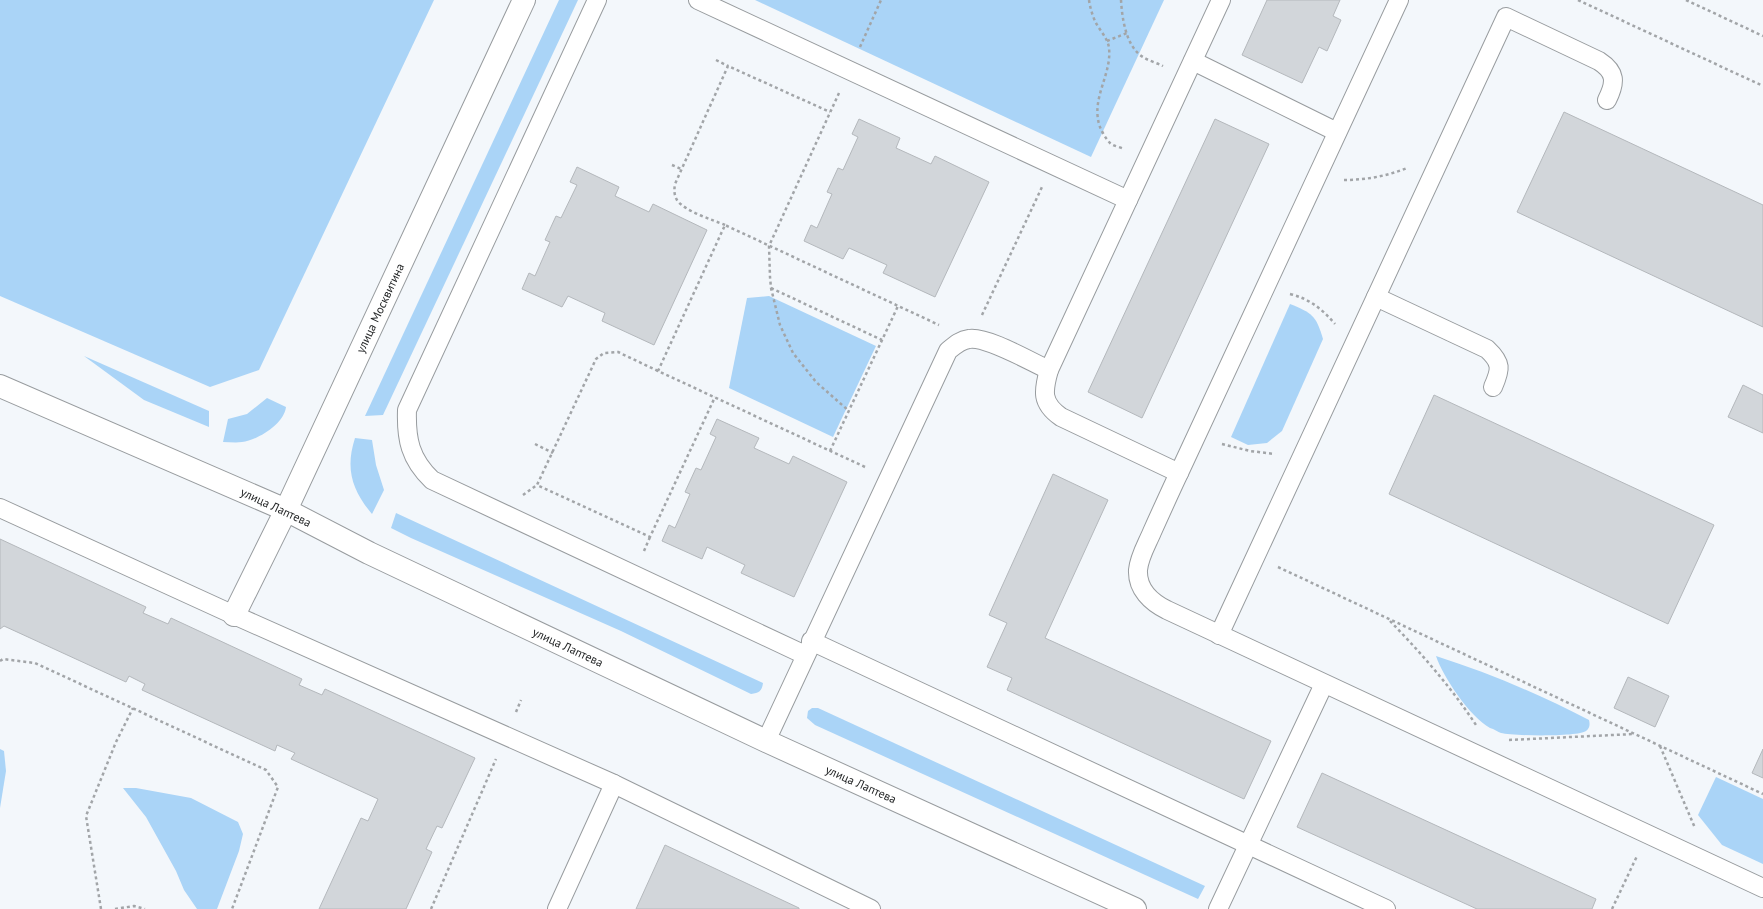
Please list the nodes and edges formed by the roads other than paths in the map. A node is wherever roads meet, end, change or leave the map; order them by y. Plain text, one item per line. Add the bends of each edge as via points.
1 (524, 0) edge
2 (597, 0) edge
3 (698, 0) edge
4 (1221, 0) edge
5 (1399, 0) edge
6 (1193, 61) junction
7 (1607, 100) dead end
8 (1337, 132) junction
9 (1128, 200) junction
10 (1376, 297) junction
11 (1049, 370) junction
12 (0, 386) edge
13 (1493, 387) dead end
14 (1179, 472) junction
15 (0, 508) edge
16 (286, 510) junction
17 (234, 615) junction
18 (1219, 635) junction
19 (808, 648) junction
20 (1324, 684) junction
21 (766, 740) junction
22 (614, 784) junction
23 (1248, 845) junction
24 (1763, 888) edge
25 (557, 909) edge
26 (871, 909) edge
27 (1135, 909) edge
28 (1218, 909) edge
29 (1386, 909) edge

1 - 16 street, улица Москвитина
2 - 19 lane via 407,410 406,427 412,454 421,470 432,480
3 - 9 lane
4 - 6 lane
5 - 8 lane
6 - 8 lane
6 - 9 lane
7 - 10 lane via 1613,88 1613,75 1607,66 1506,17
8 - 14 lane
9 - 11 lane
10 - 13 lane via 1487,349 1499,365 1499,373
10 - 18 lane
11 - 14 lane via 1044,395 1052,411
11 - 19 lane via 990,342 970,339 961,341 948,351
12 - 16 street, улица Лаптева
14 - 18 lane via 1142,554 1138,570 1140,583 1155,604
15 - 17 lane
16 - 17 street, улица Москвитина
16 - 21 street, улица Лаптева via 369,553
17 - 22 lane
18 - 20 lane
19 - 21 lane
19 - 23 lane
20 - 23 lane
20 - 24 lane
21 - 27 street, улица Лаптева
22 - 25 lane
22 - 26 lane
23 - 28 lane
23 - 29 lane

